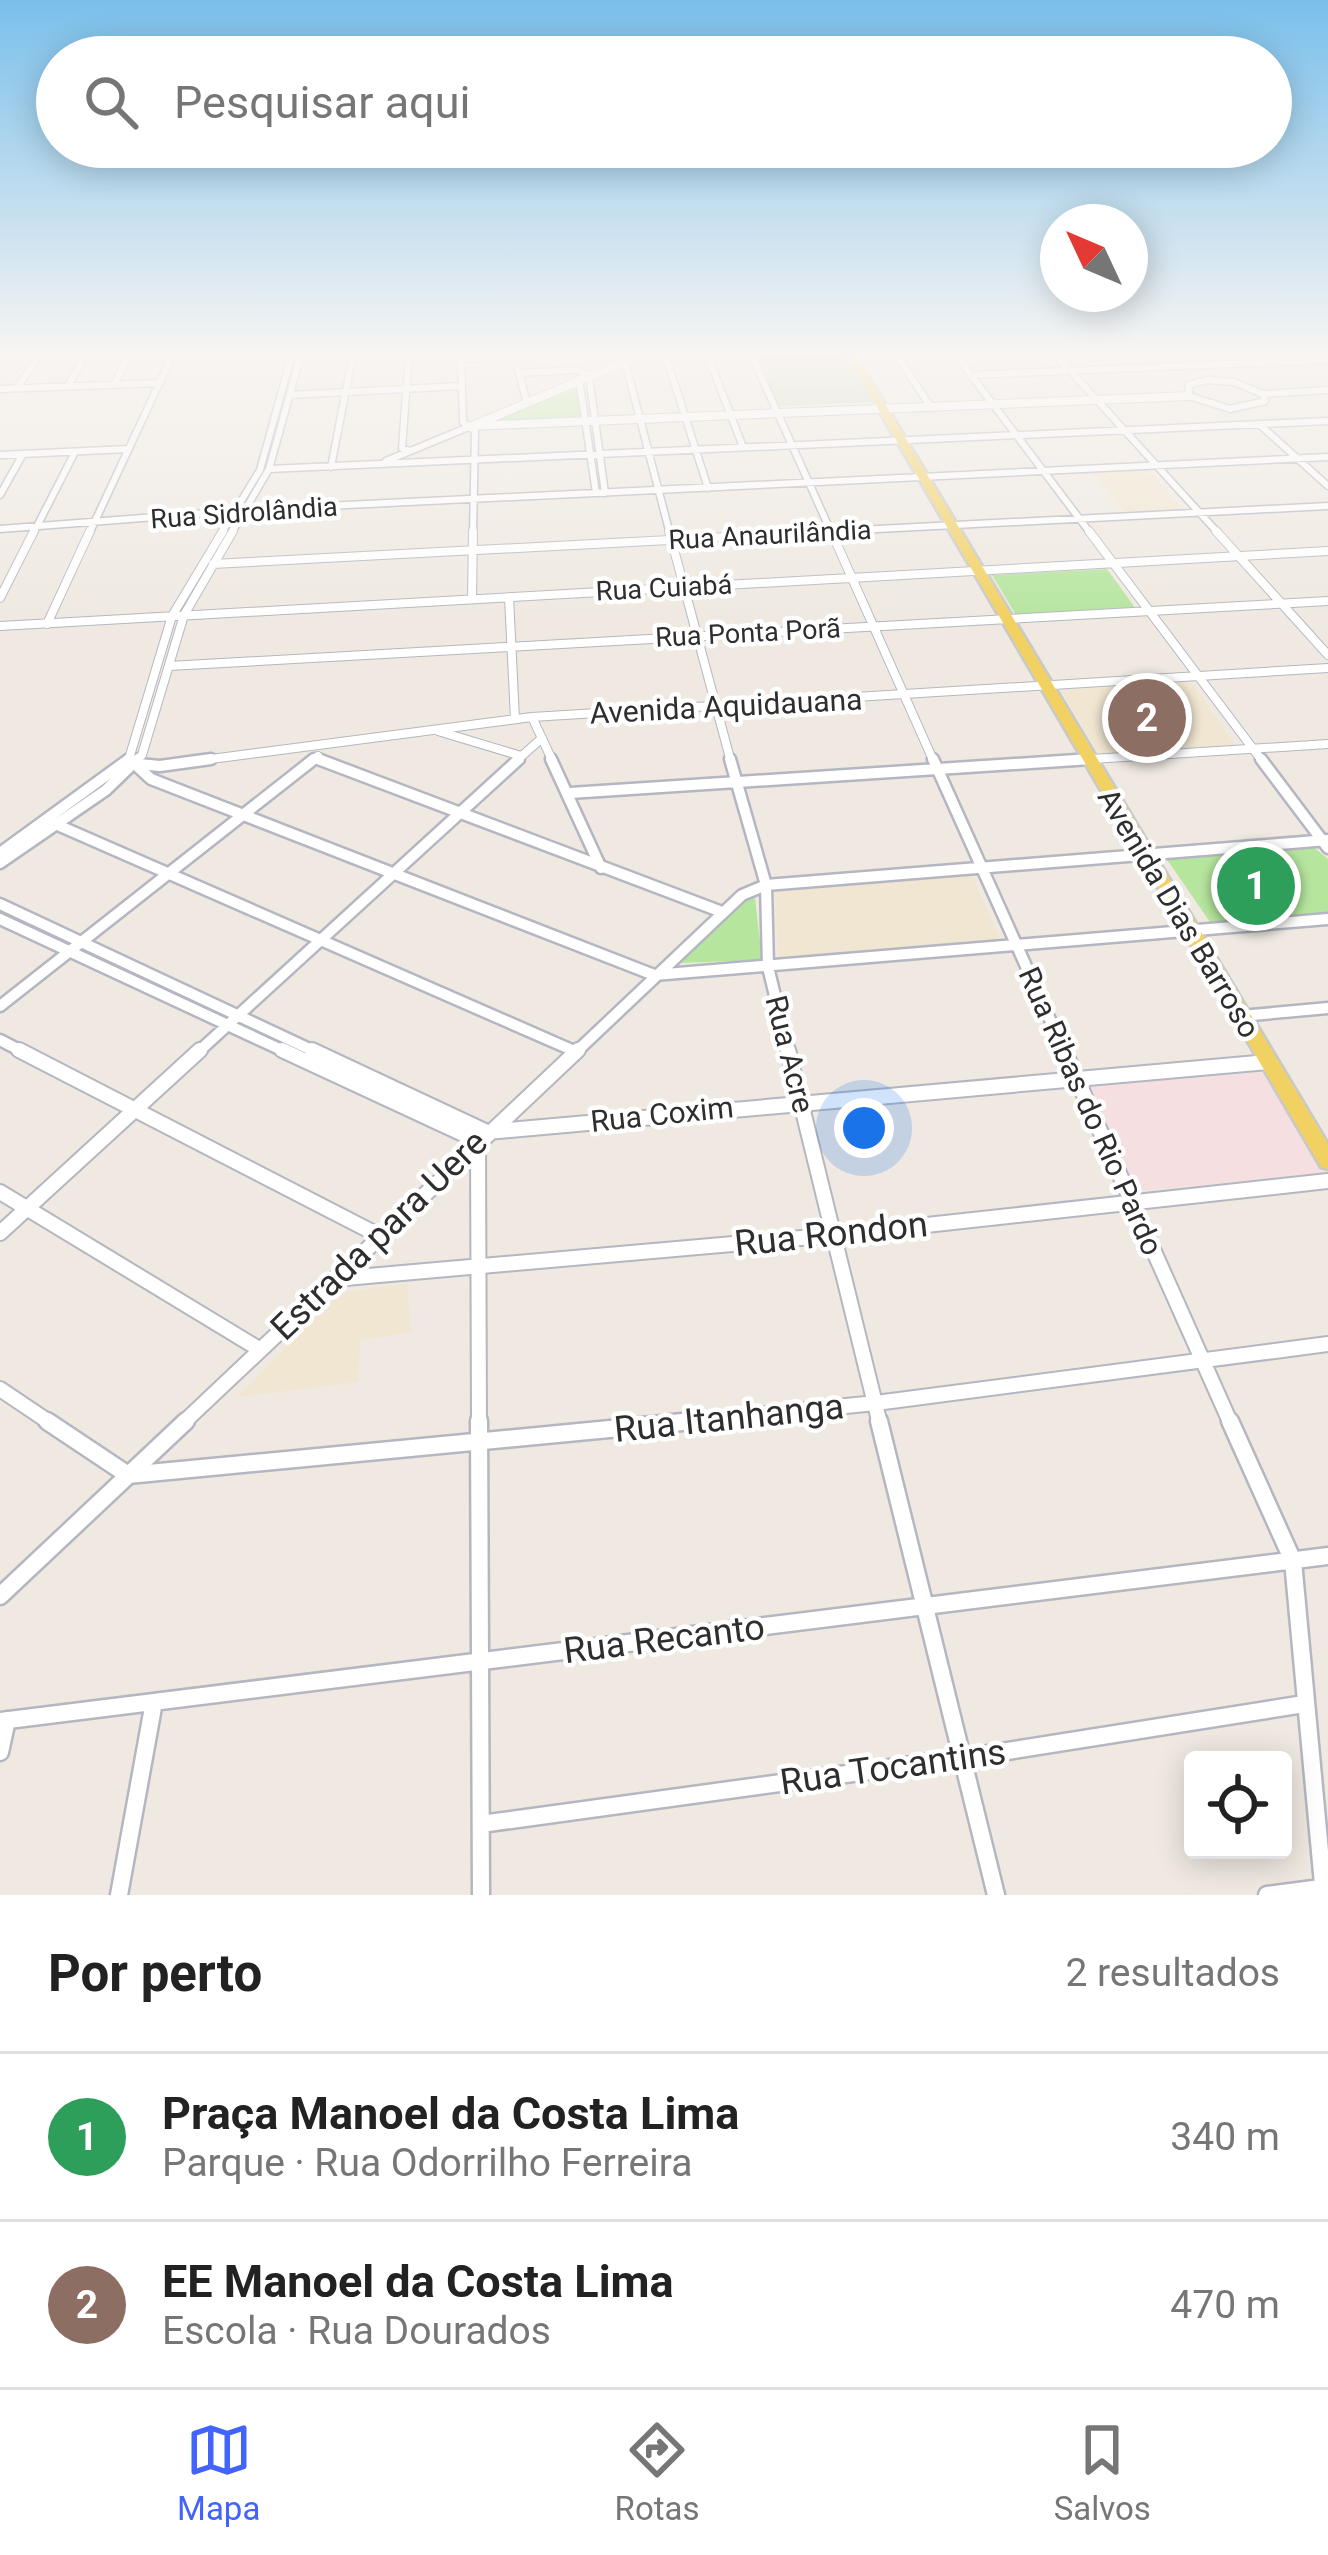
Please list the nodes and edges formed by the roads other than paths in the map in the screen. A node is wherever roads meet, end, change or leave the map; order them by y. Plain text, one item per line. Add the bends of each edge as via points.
1 (131, 442) edge
2 (269, 442) edge
3 (276, 442) edge
4 (336, 442) edge
5 (402, 442) edge
6 (432, 442) edge
7 (472, 442) edge
8 (592, 442) edge
9 (648, 442) edge
10 (694, 442) edge
11 (741, 442) edge
12 (847, 442) edge
13 (900, 442) edge
14 (1021, 442) edge
15 (1134, 442) edge
16 (1279, 442) edge
17 (793, 445) junction
18 (743, 447) junction
19 (128, 449) junction
20 (75, 452) junction
21 (410, 452) junction
22 (697, 452) junction
23 (23, 454) junction
24 (652, 454) junction
25 (0, 455) edge
26 (595, 456) junction
27 (1328, 457) edge
28 (1297, 459) junction
29 (474, 462) junction
30 (374, 466) junction
31 (1156, 466) junction
32 (331, 467) junction
33 (268, 469) junction
34 (1043, 472) junction
35 (921, 477) junction
36 (810, 483) junction
37 (1328, 486) edge
38 (708, 488) junction
39 (659, 490) junction
40 (600, 493) junction
41 (0, 495) edge
42 (474, 500) junction
43 (1328, 506) edge
44 (246, 510) junction
45 (230, 513) junction
46 (1199, 513) junction
47 (1079, 519) junction
48 (94, 524) junction
49 (951, 526) junction
50 (37, 527) junction
51 (0, 529) edge
52 (833, 532) junction
53 (670, 541) junction
54 (1328, 550) edge
55 (473, 551) junction
56 (1238, 556) junction
57 (1112, 563) junction
58 (213, 564) junction
59 (977, 570) junction
60 (853, 577) junction
61 (681, 587) junction
62 (509, 596) junction
63 (0, 598) edge
64 (472, 598) junction
65 (1328, 602) edge
66 (1282, 604) junction
67 (1149, 611) junction
68 (184, 615) junction
69 (172, 616) junction
70 (1004, 619) junction
71 (46, 624) junction
72 (0, 626) edge
73 (876, 626) junction
74 (695, 636) junction
75 (510, 646) junction
76 (1328, 655) edge
77 (169, 666) junction
78 (1328, 668) edge
79 (1198, 676) junction
80 (1045, 686) junction
81 (906, 695) junction
82 (715, 708) junction
83 (148, 714) junction
84 (532, 717) junction
85 (515, 719) junction
86 (435, 730) junction
87 (542, 738) junction
88 (334, 742) junction
89 (1328, 744) edge
90 (1252, 748) junction
91 (521, 756) junction
92 (315, 758) junction
93 (1087, 758) junction
94 (134, 766) junction
95 (938, 767) junction
96 (738, 781) junction
97 (570, 793) junction
98 (458, 813) junction
99 (243, 814) junction
100 (52, 822) junction
101 (1326, 843) edge
102 (1142, 852) junction
103 (0, 853) edge
104 (0, 863) edge
105 (601, 868) junction
106 (983, 869) junction
107 (394, 873) junction
108 (166, 875) junction
109 (766, 885) junction
110 (0, 904) edge
111 (722, 912) junction
112 (0, 919) edge
113 (1328, 919) edge
114 (1188, 928) junction
115 (320, 940) junction
116 (79, 942) junction
117 (1015, 943) junction
118 (67, 951) junction
119 (768, 967) junction
120 (654, 975) junction
121 (0, 1006) edge
122 (1328, 1008) edge
123 (238, 1015) junction
124 (1241, 1016) junction
125 (228, 1025) junction
126 (0, 1040) edge
127 (572, 1050) junction
128 (1268, 1062) junction
129 (1076, 1078) junction
130 (802, 1100) junction
131 (135, 1111) junction
132 (483, 1136) junction
133 (1328, 1161) edge
134 (1328, 1181) edge
135 (0, 1192) edge
136 (1132, 1201) junction
137 (27, 1208) junction
138 (0, 1233) edge
139 (835, 1234) junction
140 (380, 1236) junction
141 (475, 1269) junction
142 (334, 1279) junction
143 (1328, 1344) edge
144 (259, 1349) junction
145 (1205, 1361) junction
146 (0, 1389) edge
147 (877, 1403) junction
148 (477, 1443) junction
149 (128, 1475) junction
150 (1328, 1556) edge
151 (1293, 1561) junction
152 (0, 1595) edge
153 (926, 1606) junction
154 (482, 1662) junction
155 (154, 1702) junction
156 (1304, 1704) junction
157 (4, 1721) edge
158 (0, 1752) edge
159 (963, 1758) junction
160 (481, 1824) junction
161 (1323, 1892) edge
162 (118, 1895) edge
163 (481, 1895) edge
164 (996, 1895) edge
165 (1267, 1895) edge

1 - 19 street
2 - 45 street
3 - 33 street
4 - 32 street
5 - 21 street
6 - 21 street
7 - 29 street
8 - 26 street
9 - 24 street, Rua Acre
10 - 22 street
11 - 18 street
12 - 17 street
13 - 35 main road, Avenida Dias Barroso
14 - 34 street
15 - 31 street
16 - 28 street
17 - 18 street
17 - 36 street, Rua Ribas do Rio Pardo
18 - 22 street
19 - 20 street
19 - 48 street
20 - 23 street
20 - 50 street
21 - 30 street
22 - 24 street
22 - 38 street
23 - 25 street
23 - 41 street
24 - 26 street
24 - 39 street, Rua Acre
26 - 29 street
26 - 40 street
27 - 28 street, Rua Sidrolândia
28 - 31 street, Rua Sidrolândia
28 - 37 street
29 - 30 street
29 - 42 street
30 - 32 street
31 - 34 street, Rua Sidrolândia
31 - 46 street
32 - 33 street
33 - 44 street
34 - 35 street, Rua Sidrolândia
34 - 47 street
35 - 36 street, Rua Sidrolândia
35 - 49 main road, Avenida Dias Barroso
36 - 38 street, Rua Sidrolândia
36 - 52 street, Rua Ribas do Rio Pardo
38 - 39 street, Rua Sidrolândia
39 - 40 street, Rua Sidrolândia
39 - 53 street, Rua Acre
40 - 42 street, Rua Sidrolândia
42 - 44 street, Rua Sidrolândia
42 - 55 street
43 - 46 street, Rua Anaurilândia
44 - 45 street, Rua Sidrolândia
44 - 58 street
45 - 48 street, Rua Sidrolândia
45 - 69 street
46 - 47 street, Rua Anaurilândia
46 - 56 street
47 - 49 street, Rua Anaurilândia
47 - 57 street
48 - 50 street, Rua Sidrolândia
48 - 71 street
49 - 52 street, Rua Anaurilândia
49 - 59 main road, Avenida Dias Barroso
50 - 51 street, Rua Sidrolândia
50 - 63 street
52 - 53 street, Rua Anaurilândia
52 - 60 street, Rua Ribas do Rio Pardo
53 - 55 street, Rua Anaurilândia
53 - 61 street, Rua Acre
54 - 56 street, Rua Cuiabá
55 - 58 street, Rua Anaurilândia
55 - 64 street
56 - 57 street, Rua Cuiabá
56 - 66 street
57 - 59 street, Rua Cuiabá
57 - 67 street
58 - 68 street
59 - 60 street, Rua Cuiabá
59 - 70 main road, Avenida Dias Barroso
60 - 61 street, Rua Cuiabá
60 - 73 street, Rua Ribas do Rio Pardo
61 - 62 street, Rua Cuiabá
61 - 74 street, Rua Acre
62 - 64 street, Rua Cuiabá
62 - 75 street
64 - 68 street, Rua Cuiabá
65 - 66 street, Rua Ponta Porã
66 - 67 street, Rua Ponta Porã
66 - 76 street
67 - 70 street, Rua Ponta Porã
67 - 79 street
68 - 69 street, Rua Cuiabá
68 - 77 street
69 - 71 street, Rua Cuiabá
69 - 83 street
70 - 73 street, Rua Ponta Porã
70 - 80 main road, Avenida Dias Barroso
71 - 72 street, Rua Cuiabá
73 - 74 street, Rua Ponta Porã
73 - 81 street, Rua Ribas do Rio Pardo
74 - 75 street, Rua Ponta Porã
74 - 82 street, Rua Acre
75 - 77 street, Rua Ponta Porã
75 - 85 street
77 - 83 street
78 - 79 street, Avenida Aquidauana
79 - 80 street, Avenida Aquidauana
79 - 90 street
80 - 81 street, Avenida Aquidauana
80 - 93 main road, Avenida Dias Barroso
81 - 82 street, Avenida Aquidauana
81 - 95 street, Rua Ribas do Rio Pardo
82 - 84 street, Avenida Aquidauana
82 - 96 street, Rua Acre
83 - 94 street
84 - 85 street, Avenida Aquidauana
84 - 87 street
85 - 86 street, Avenida Aquidauana
86 - 88 street, Avenida Aquidauana
86 - 91 street
87 - 91 street
87 - 97 street
88 - 92 street
88 - 94 street, Avenida Aquidauana
89 - 90 street
90 - 93 street
90 - 101 street
91 - 98 street
92 - 98 street
92 - 99 street
93 - 95 street
93 - 102 main road, Avenida Dias Barroso
94 - 99 street
94 - 100 street
95 - 96 street
95 - 106 street, Rua Ribas do Rio Pardo
96 - 97 street
96 - 109 street, Rua Acre
97 - 105 street
98 - 105 street
98 - 107 street
99 - 107 street
99 - 108 street
100 - 103 street
100 - 104 street
100 - 108 street
101 - 102 street
102 - 106 street
102 - 114 main road, Avenida Dias Barroso
105 - 111 street
106 - 109 street
106 - 117 street, Rua Ribas do Rio Pardo
107 - 115 street
107 - 120 street
108 - 115 street
108 - 116 street
109 - 111 street, Estrada para Uere
109 - 119 street, Rua Acre
110 - 116 street
111 - 120 street, Estrada para Uere
112 - 118 street
113 - 114 street
114 - 117 street
114 - 124 main road, Avenida Dias Barroso
115 - 123 street
115 - 127 street
116 - 118 street
116 - 123 street
117 - 119 street
117 - 129 street, Rua Ribas do Rio Pardo
118 - 121 street
118 - 125 street
119 - 120 street
119 - 130 street, Rua Acre
120 - 127 street, Estrada para Uere
122 - 124 street
123 - 125 street
123 - 132 street
124 - 128 main road, Avenida Dias Barroso
125 - 131 street
125 - 132 street
126 - 131 street
127 - 132 street, Estrada para Uere
128 - 129 street, Rua Coxim
128 - 133 main road, Avenida Dias Barroso
129 - 130 street, Rua Coxim
129 - 136 street, Rua Ribas do Rio Pardo
130 - 132 street, Rua Coxim
130 - 139 street, Rua Acre
131 - 137 street
131 - 140 street
132 - 140 street, Estrada para Uere
132 - 141 street
134 - 136 street, Rua Rondon
135 - 137 street
136 - 139 street, Rua Rondon
136 - 145 street, Rua Ribas do Rio Pardo
137 - 138 street
137 - 144 street
139 - 141 street, Rua Rondon
139 - 147 street, Rua Acre
140 - 142 street, Estrada para Uere
141 - 142 street, Rua Rondon
141 - 148 street
142 - 144 street, Estrada para Uere
143 - 145 street, Rua Itanhanga
144 - 149 street, Estrada para Uere
145 - 147 street, Rua Itanhanga
145 - 151 street, Rua Ribas do Rio Pardo
146 - 149 street
147 - 148 street, Rua Itanhanga
147 - 153 street, Rua Acre
148 - 149 street, Rua Itanhanga
148 - 154 street
149 - 152 street, Estrada para Uere
150 - 151 street, Rua Recanto
151 - 153 street, Rua Recanto
151 - 156 street, Rua Ribas do Rio Pardo
153 - 154 street, Rua Recanto
153 - 159 street, Rua Acre
154 - 155 street, Rua Recanto
154 - 160 street
155 - 157 street, Rua Recanto
155 - 162 street
156 - 159 street, Rua Tocantins
156 - 161 street, Rua Ribas do Rio Pardo
157 - 158 street
159 - 160 street, Rua Tocantins
159 - 164 street, Rua Acre
160 - 163 street
161 - 165 street

